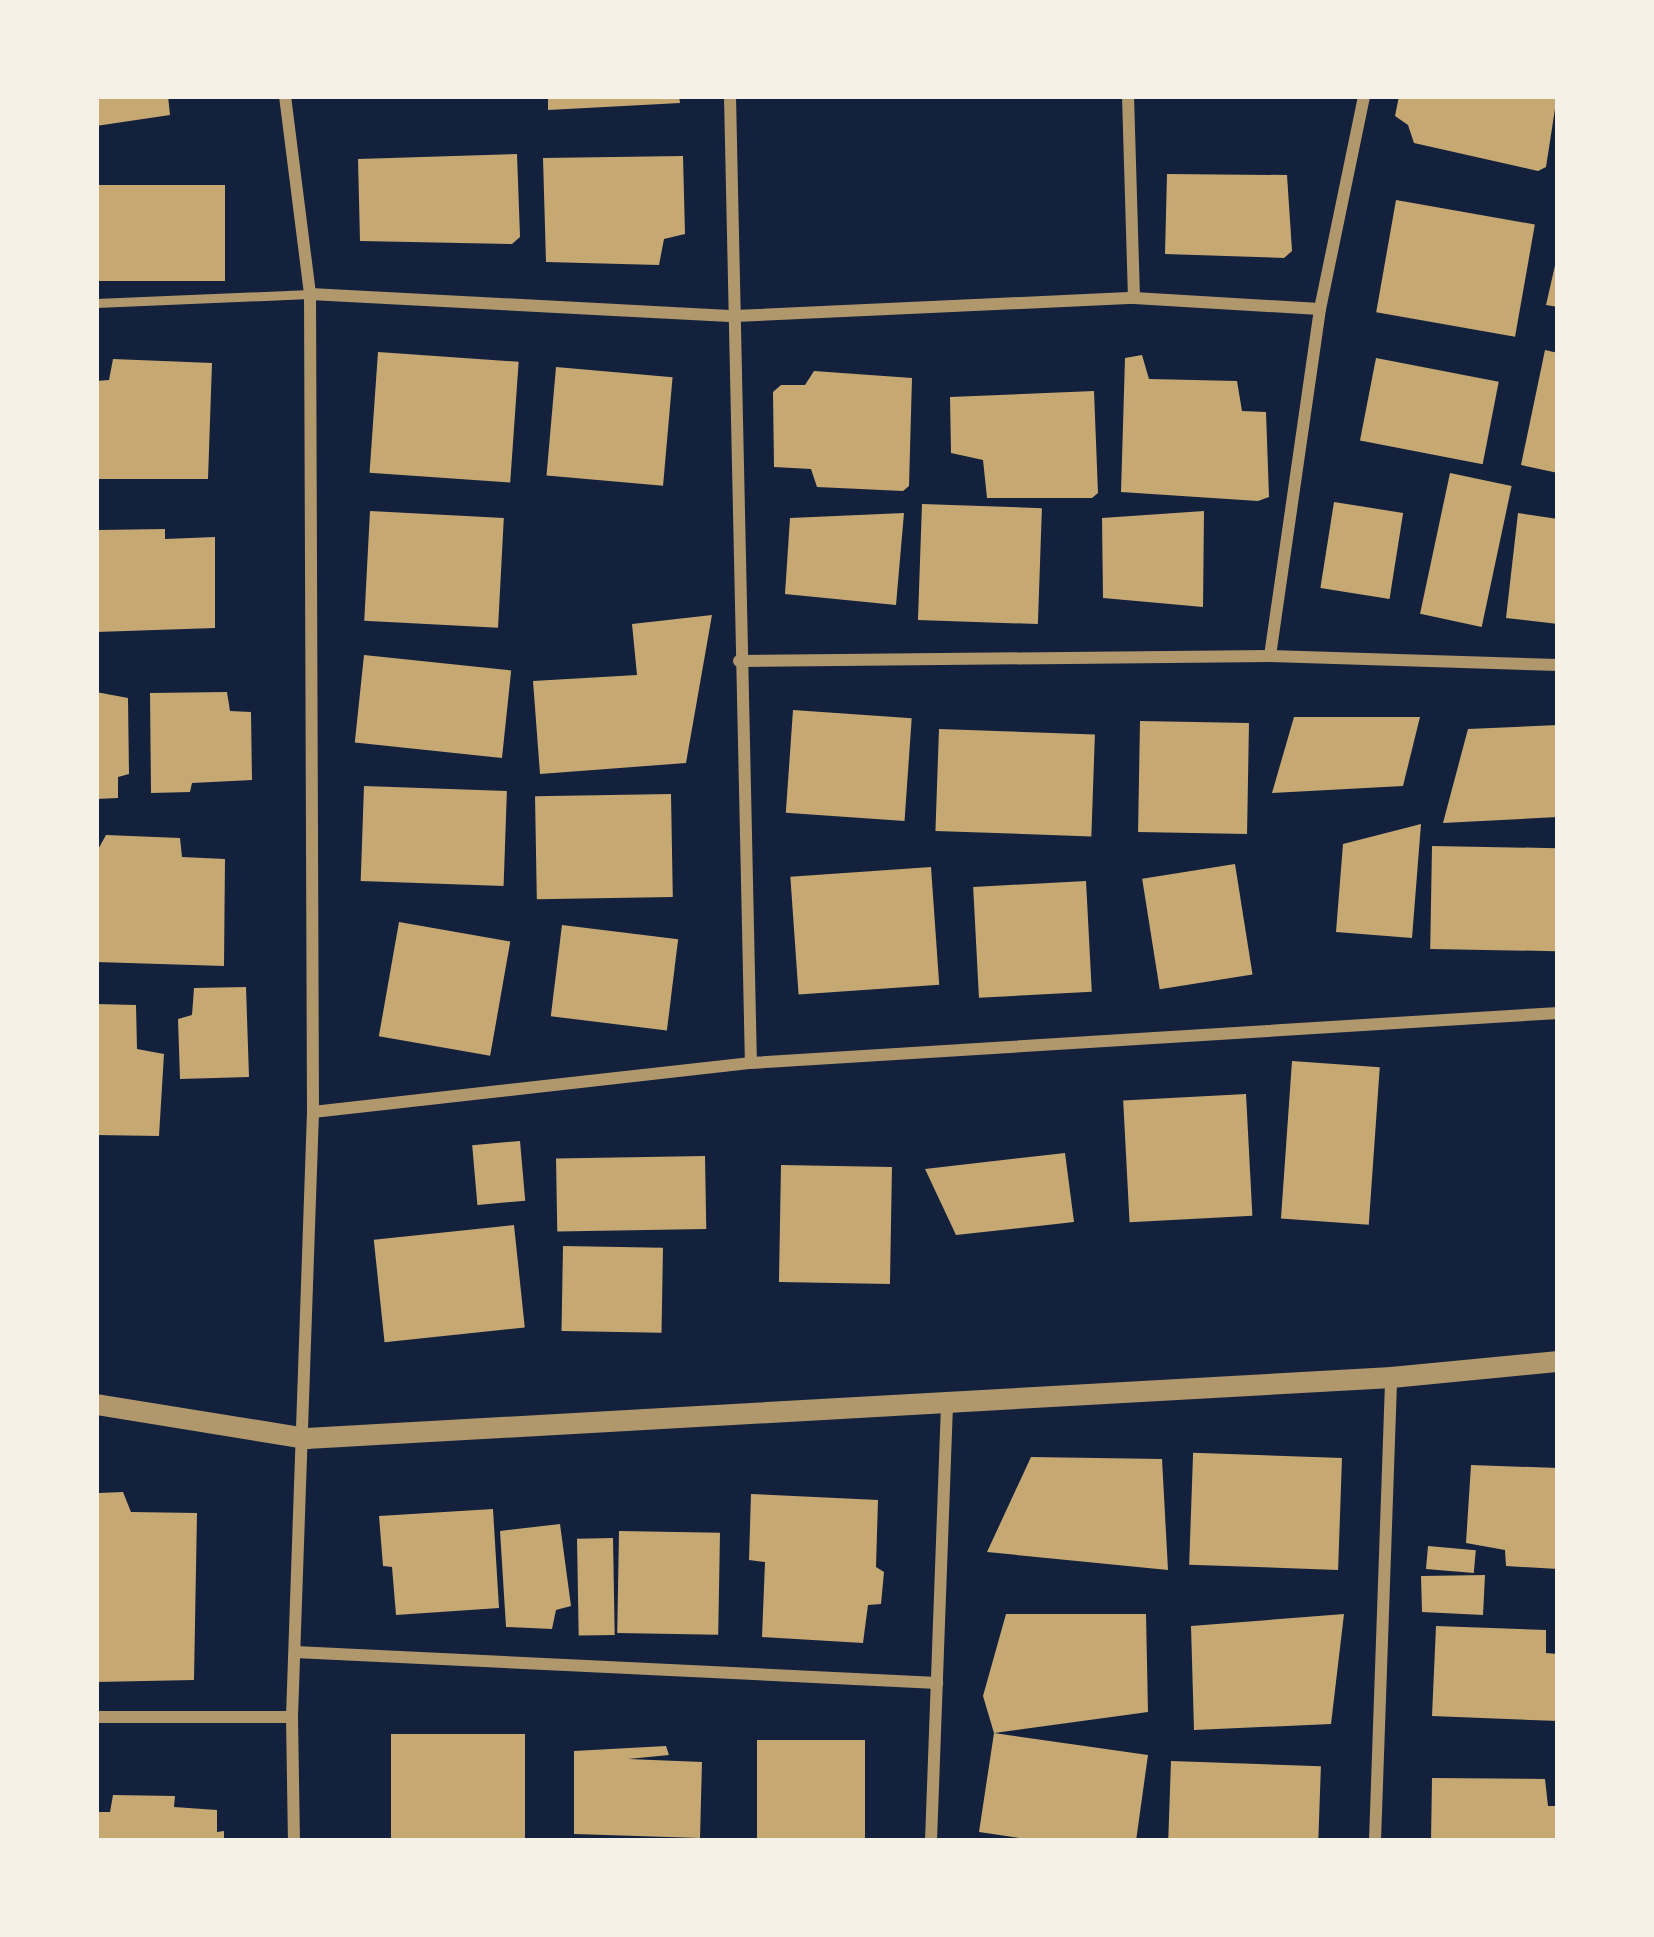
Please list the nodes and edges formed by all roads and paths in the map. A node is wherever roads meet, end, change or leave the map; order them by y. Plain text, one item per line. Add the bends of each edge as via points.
1 (285, 96) edge
2 (730, 96) edge
3 (1128, 96) edge
4 (1364, 96) edge
5 (310, 294) junction
6 (1134, 298) junction
7 (96, 303) edge
8 (1320, 310) junction
9 (734, 316) junction
10 (1270, 656) junction
11 (739, 661) junction
12 (1558, 665) edge
13 (1558, 1013) edge
14 (751, 1063) junction
15 (313, 1112) junction
16 (1558, 1361) edge
17 (1391, 1377) junction
18 (947, 1400) junction
19 (96, 1403) edge
20 (306, 1438) junction
21 (295, 1652) junction
22 (937, 1683) junction
23 (96, 1718) edge
24 (292, 1718) junction
25 (294, 1841) edge
26 (931, 1841) edge
27 (1375, 1841) edge

1 - 5 street
2 - 9 street
3 - 6 street
4 - 8 street
5 - 7 lane
5 - 9 street
5 - 15 street
6 - 8 street
6 - 9 street
8 - 10 street
9 - 11 street
10 - 11 street
10 - 12 street
11 - 14 street
13 - 14 street
14 - 15 street
15 - 20 street
16 - 17 street
17 - 18 street
17 - 27 street
18 - 20 street
18 - 22 street
19 - 20 street
20 - 21 street
21 - 22 street
21 - 24 street
22 - 26 street
23 - 24 street
24 - 25 street

